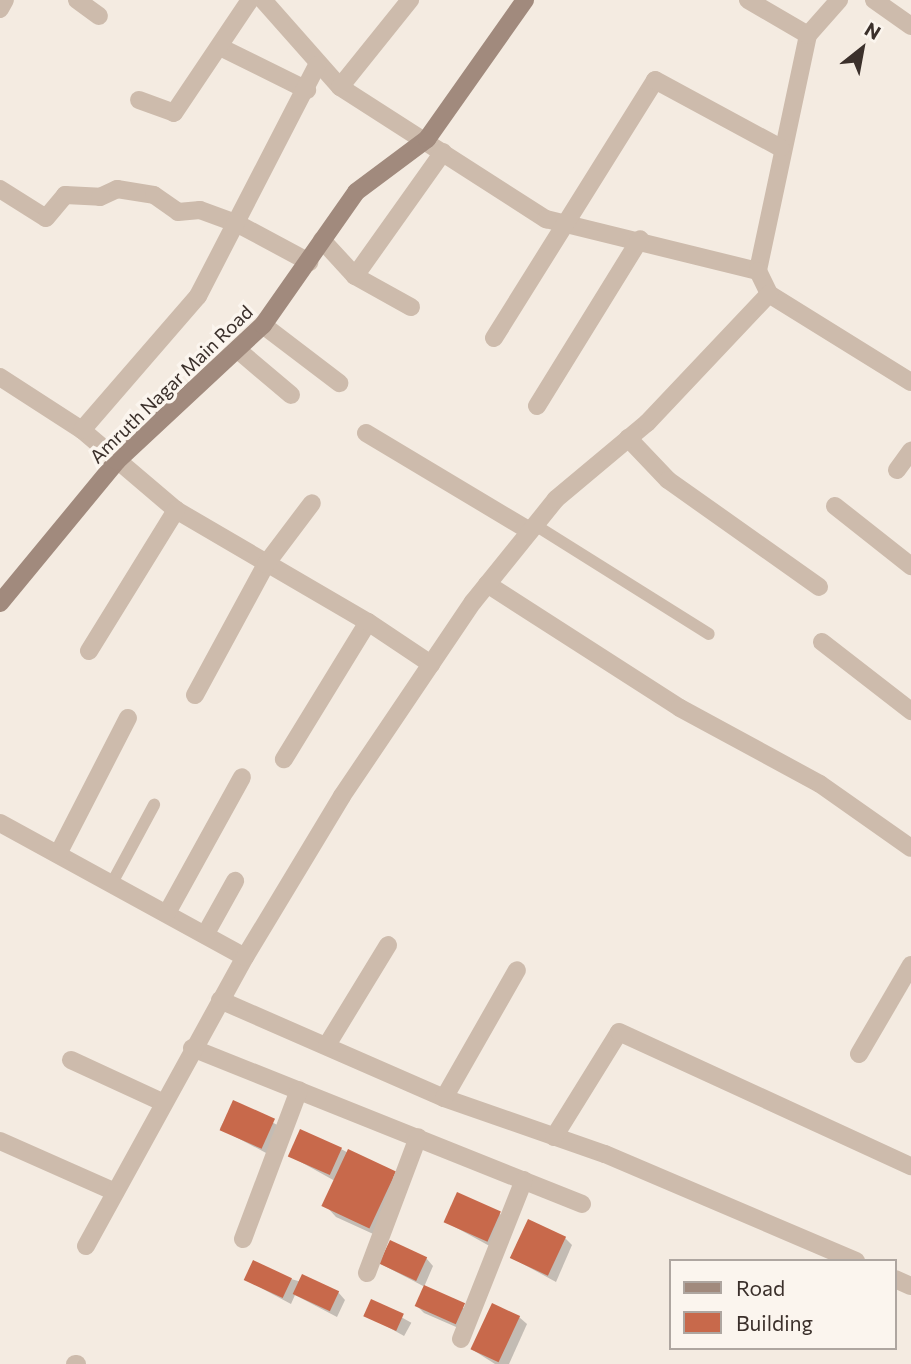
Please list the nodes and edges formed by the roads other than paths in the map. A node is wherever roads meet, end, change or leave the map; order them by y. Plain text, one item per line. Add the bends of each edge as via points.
1 (5, 0) edge
2 (77, 0) edge
3 (250, 0) edge
4 (263, 0) edge
5 (410, 0) edge
6 (525, 0) edge
7 (748, 0) edge
8 (839, 0) edge
9 (874, 0) edge
10 (0, 9) edge
11 (99, 16) dead end
12 (911, 26) edge
13 (808, 35) junction
14 (222, 48) junction
15 (317, 65) junction
16 (340, 87) junction
17 (307, 90) junction
18 (139, 100) dead end
19 (427, 139) junction
20 (781, 148) junction
21 (443, 152) junction
22 (0, 189) edge
23 (566, 222) junction
24 (238, 224) junction
25 (640, 239) junction
26 (322, 240) junction
27 (309, 262) junction
28 (758, 271) junction
29 (355, 276) junction
30 (769, 294) junction
31 (411, 307) dead end
32 (263, 325) junction
33 (494, 338) dead end
34 (239, 351) junction
35 (0, 377) edge
36 (911, 382) edge
37 (339, 383) dead end
38 (291, 395) dead end
39 (537, 406) dead end
40 (82, 430) junction
41 (366, 433) dead end
42 (628, 438) junction
43 (911, 451) edge
44 (117, 461) junction
45 (897, 470) dead end
46 (312, 503) dead end
47 (835, 506) dead end
48 (177, 510) junction
49 (533, 528) junction
50 (266, 564) junction
51 (911, 566) edge
52 (487, 584) junction
53 (819, 587) dead end
54 (0, 603) edge
55 (368, 622) junction
56 (709, 634) dead end
57 (822, 642) dead end
58 (89, 651) dead end
59 (431, 664) junction
60 (195, 695) dead end
61 (911, 711) edge
62 (128, 718) dead end
63 (285, 760) dead end
64 (242, 776) dead end
65 (154, 805) dead end
66 (0, 823) edge
67 (911, 848) edge
68 (58, 854) junction
69 (235, 881) dead end
70 (112, 883) junction
71 (167, 914) junction
72 (205, 934) junction
73 (388, 945) dead end
74 (245, 957) junction
75 (911, 965) edge
76 (517, 970) dead end
77 (220, 1000) junction
78 (327, 1045) junction
79 (192, 1048) junction
80 (859, 1054) dead end
81 (71, 1060) dead end
82 (299, 1090) junction
83 (444, 1098) junction
84 (162, 1102) junction
85 (418, 1137) junction
86 (554, 1137) junction
87 (0, 1141) edge
88 (911, 1166) edge
89 (524, 1180) junction
90 (114, 1192) junction
91 (582, 1204) dead end
92 (243, 1239) dead end
93 (86, 1245) dead end
94 (852, 1259) edge
95 (367, 1273) dead end
96 (461, 1339) dead end

1 - 10 street
2 - 11 street
3 - 14 street
4 - 15 street
5 - 16 street
6 - 19 street, Amruth Nagar Main Road
7 - 13 street
8 - 13 street
9 - 12 street
13 - 20 street
14 - 17 street
14 - 18 street via 174,113
15 - 16 street
15 - 17 street
16 - 19 street
17 - 24 street
19 - 21 street
19 - 26 street, Amruth Nagar Main Road via 356,192
20 - 23 street via 655,80
20 - 28 street
21 - 23 street via 523,206
21 - 29 street
22 - 24 street via 46,218 65,195 100,197 117,189 154,195 178,212 200,210
23 - 25 street
23 - 33 street
24 - 27 street
24 - 40 street via 198,296
25 - 28 street
25 - 39 street
26 - 27 street, Amruth Nagar Main Road
26 - 29 street
27 - 32 street, Amruth Nagar Main Road
28 - 30 street
29 - 31 street
30 - 36 street
30 - 42 street
32 - 34 street, Amruth Nagar Main Road
32 - 37 street
34 - 38 street
34 - 44 street, Amruth Nagar Main Road
35 - 40 street
40 - 44 street
41 - 49 street
42 - 49 street via 556,499
42 - 53 street via 668,480
43 - 45 street
44 - 48 street
44 - 54 street, Amruth Nagar Main Road
46 - 50 street
47 - 51 street
48 - 50 street
48 - 58 street
49 - 52 street
49 - 56 lane
50 - 55 street
50 - 60 street
52 - 59 street
52 - 67 street via 680,708 820,784
55 - 59 street
55 - 63 street
57 - 61 street
59 - 74 street
62 - 68 street
64 - 71 street
65 - 70 lane
66 - 68 street
68 - 70 street
69 - 72 street
70 - 71 street
71 - 72 street
72 - 74 street
73 - 78 street
74 - 77 street
75 - 80 street
76 - 83 street
77 - 78 street
77 - 79 street
78 - 83 street
79 - 82 street
79 - 84 street
81 - 84 street
82 - 85 street
82 - 92 street
83 - 86 street
84 - 90 street
85 - 89 street
85 - 95 street
86 - 88 street via 620,1032
86 - 94 street via 709,1195
87 - 90 street
89 - 91 street
89 - 96 street
90 - 93 street

